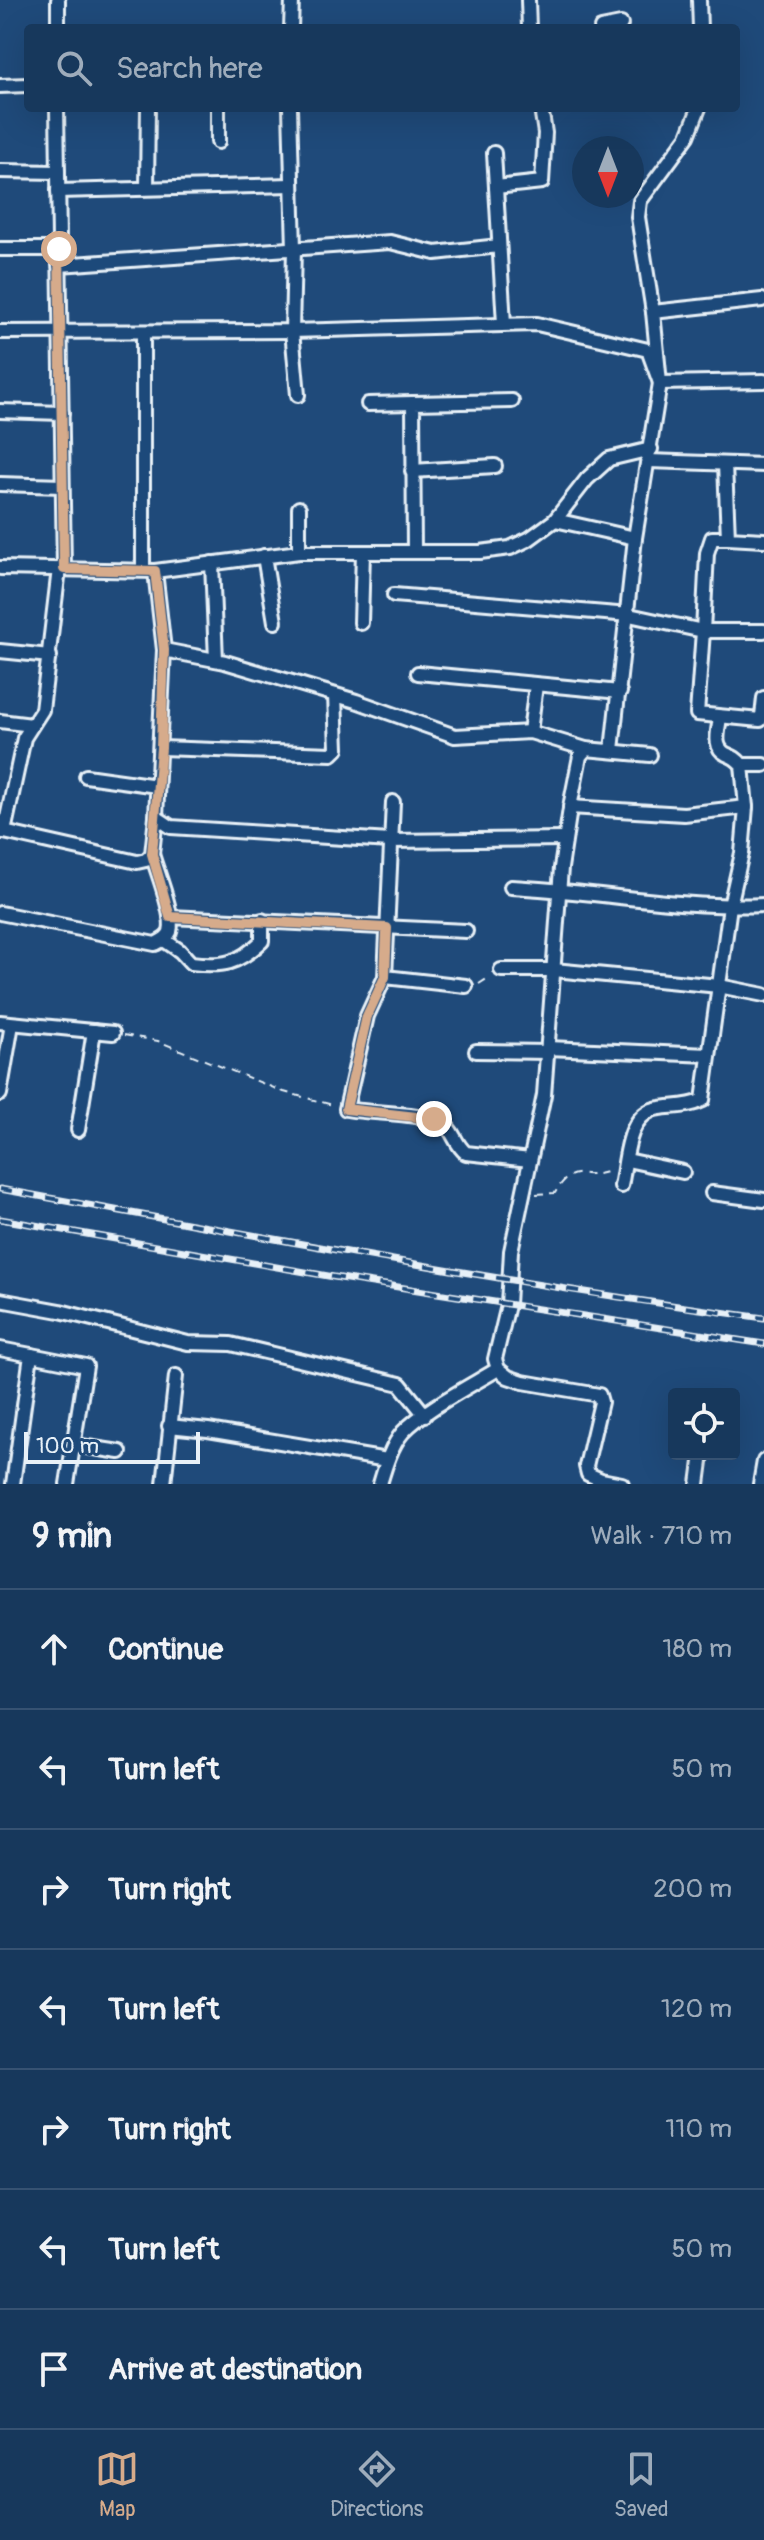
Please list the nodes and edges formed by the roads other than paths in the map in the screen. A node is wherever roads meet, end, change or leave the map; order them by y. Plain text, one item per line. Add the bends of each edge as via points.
1 (58, 0) edge
2 (292, 0) edge
3 (528, 0) edge
4 (699, 0) edge
5 (58, 24) edge
6 (291, 24) edge
7 (529, 24) edge
8 (700, 24) edge
9 (24, 85) edge
10 (0, 86) edge
11 (57, 112) edge
12 (148, 112) edge
13 (218, 112) edge
14 (290, 112) edge
15 (542, 112) edge
16 (697, 112) edge
17 (218, 142) dead end
18 (494, 153) dead end
19 (0, 171) edge
20 (58, 172) junction
21 (291, 185) junction
22 (496, 187) junction
23 (147, 188) junction
24 (58, 191) junction
25 (499, 246) junction
26 (0, 249) edge
27 (59, 249) junction
28 (294, 249) junction
29 (59, 265) junction
30 (762, 300) edge
31 (653, 312) junction
32 (504, 324) junction
33 (292, 331) junction
34 (0, 332) edge
35 (61, 332) junction
36 (143, 332) junction
37 (764, 381) edge
38 (660, 383) junction
39 (298, 395) dead end
40 (512, 401) dead end
41 (413, 403) junction
42 (368, 404) dead end
43 (0, 411) edge
44 (62, 413) junction
45 (650, 455) junction
46 (725, 464) junction
47 (764, 465) edge
48 (495, 466) dead end
49 (412, 471) junction
50 (0, 484) edge
51 (62, 486) junction
52 (299, 508) dead end
53 (555, 520) junction
54 (635, 538) junction
55 (728, 538) junction
56 (764, 540) edge
57 (299, 552) junction
58 (363, 552) junction
59 (414, 552) junction
60 (264, 556) junction
61 (212, 563) junction
62 (0, 568) edge
63 (61, 569) junction
64 (149, 571) junction
65 (394, 595) dead end
66 (629, 615) junction
67 (275, 622) dead end
68 (361, 623) dead end
69 (703, 631) junction
70 (764, 631) edge
71 (164, 650) junction
72 (0, 651) edge
73 (50, 656) junction
74 (216, 660) junction
75 (418, 673) dead end
76 (536, 685) junction
77 (620, 692) junction
78 (335, 695) junction
79 (764, 698) edge
80 (720, 717) junction
81 (0, 721) edge
82 (32, 725) junction
83 (530, 732) junction
84 (161, 748) junction
85 (586, 749) junction
86 (612, 750) junction
87 (650, 755) dead end
88 (742, 765) junction
89 (764, 765) edge
90 (86, 776) dead end
91 (157, 786) junction
92 (393, 802) dead end
93 (570, 807) junction
94 (746, 807) junction
95 (156, 817) junction
96 (2, 832) edge
97 (564, 839) junction
98 (390, 841) junction
99 (152, 854) junction
100 (511, 887) dead end
101 (560, 889) junction
102 (764, 905) edge
103 (730, 906) junction
104 (0, 913) edge
105 (170, 917) junction
106 (262, 920) junction
107 (387, 928) junction
108 (466, 931) dead end
109 (164, 940) junction
110 (501, 970) road end
111 (554, 970) junction
112 (385, 977) junction
113 (466, 986) road end
114 (719, 986) junction
115 (764, 995) edge
116 (6, 1023) edge
117 (94, 1031) junction
118 (113, 1033) road end
119 (548, 1050) junction
120 (476, 1051) dead end
121 (709, 1055) junction
122 (0, 1094) edge
123 (78, 1130) dead end
124 (530, 1160) junction
125 (627, 1161) junction
126 (683, 1172) dead end
127 (621, 1186) dead end
128 (712, 1193) dead end
129 (764, 1200) edge
130 (0, 1300) edge
131 (0, 1349) edge
132 (31, 1355) junction
133 (498, 1369) junction
134 (176, 1376) dead end
135 (425, 1415) junction
136 (169, 1426) junction
137 (74, 1445) junction
138 (120, 1452) dead end
139 (387, 1460) junction
140 (701, 1460) edge
141 (764, 1461) edge
142 (13, 1484) edge
143 (67, 1484) edge
144 (164, 1484) edge
145 (380, 1484) edge
146 (622, 1484) edge
147 (698, 1484) edge
148 (760, 1484) edge

1 - 5 street
2 - 6 street
3 - 7 street
4 - 8 street
9 - 10 street
11 - 20 street
12 - 23 street
13 - 17 street
14 - 21 street
15 - 22 street via 542,182
16 - 31 street via 688,136 640,201
18 - 22 street
19 - 20 street
20 - 24 street
21 - 23 street
21 - 28 street
22 - 25 street
23 - 24 street
24 - 27 street
25 - 28 street via 435,253 390,242
25 - 32 street
26 - 27 street
27 - 29 street
28 - 29 street
28 - 33 street
29 - 35 street
30 - 31 street
31 - 38 street
32 - 33 street
32 - 38 street via 537,324 648,350
33 - 36 street
33 - 39 street
34 - 35 street
35 - 36 street
35 - 44 street
36 - 64 street
37 - 38 street
38 - 45 street
40 - 41 street
41 - 42 street
41 - 49 street
43 - 44 street
44 - 51 street
45 - 46 street
45 - 53 street via 609,459
45 - 54 street
46 - 47 street
46 - 55 street
48 - 49 street
49 - 59 street
50 - 51 street
51 - 63 street
52 - 57 street
53 - 54 street
53 - 59 street via 510,548
54 - 66 street
55 - 56 street
55 - 69 street via 712,538 707,553
57 - 58 street
57 - 60 street
58 - 59 street
58 - 68 street
60 - 61 street
60 - 67 street
61 - 64 street
61 - 74 street
62 - 63 street
63 - 64 street
63 - 73 street
64 - 71 street
65 - 66 street
66 - 69 street
66 - 77 street
69 - 70 street
69 - 80 street via 697,714
71 - 74 street
71 - 84 street
72 - 73 street
73 - 82 street via 42,710
74 - 78 street
75 - 76 street
76 - 77 street
76 - 83 street
77 - 86 street
78 - 83 street via 455,736
78 - 84 street via 337,749 332,754
79 - 80 street via 760,720
80 - 88 street via 719,748
81 - 82 street
82 - 96 street via 24,738
83 - 85 street
84 - 91 street
85 - 86 street
85 - 93 street
86 - 87 street
88 - 89 street
88 - 94 street
90 - 91 street
91 - 95 street
92 - 98 street
93 - 94 street via 684,814
93 - 97 street
94 - 103 street
95 - 98 street via 171,827
95 - 99 street
96 - 99 street via 137,862
97 - 98 street
97 - 101 street
98 - 107 street
99 - 105 street
100 - 101 street
101 - 103 street
101 - 111 street
102 - 103 street
103 - 114 street
104 - 109 street via 155,944
105 - 106 street
105 - 109 street
106 - 107 street
106 - 109 street via 262,941 227,965 191,963
107 - 108 street
107 - 112 street
110 - 111 street
111 - 114 street
111 - 119 street
112 - 113 street
112 - 124 street via 367,1016 346,1109 434,1119 449,1129 466,1153
114 - 115 street
114 - 121 street
116 - 117 street
116 - 122 street
117 - 118 street
117 - 123 street
119 - 120 street
119 - 121 street
119 - 124 street
121 - 125 street via 703,1100 644,1113 632,1129
124 - 133 street via 511,1251 508,1305 495,1359
125 - 126 street
125 - 127 street
128 - 129 street
130 - 135 street via 188,1343 231,1344 400,1384
131 - 132 street
132 - 137 street via 86,1366
132 - 142 street
133 - 135 street
133 - 146 street via 523,1382 599,1395 588,1474
134 - 136 street
135 - 139 street via 403,1433
136 - 139 street
136 - 144 street
137 - 138 street
137 - 143 street
139 - 145 street
140 - 147 street
141 - 148 street

